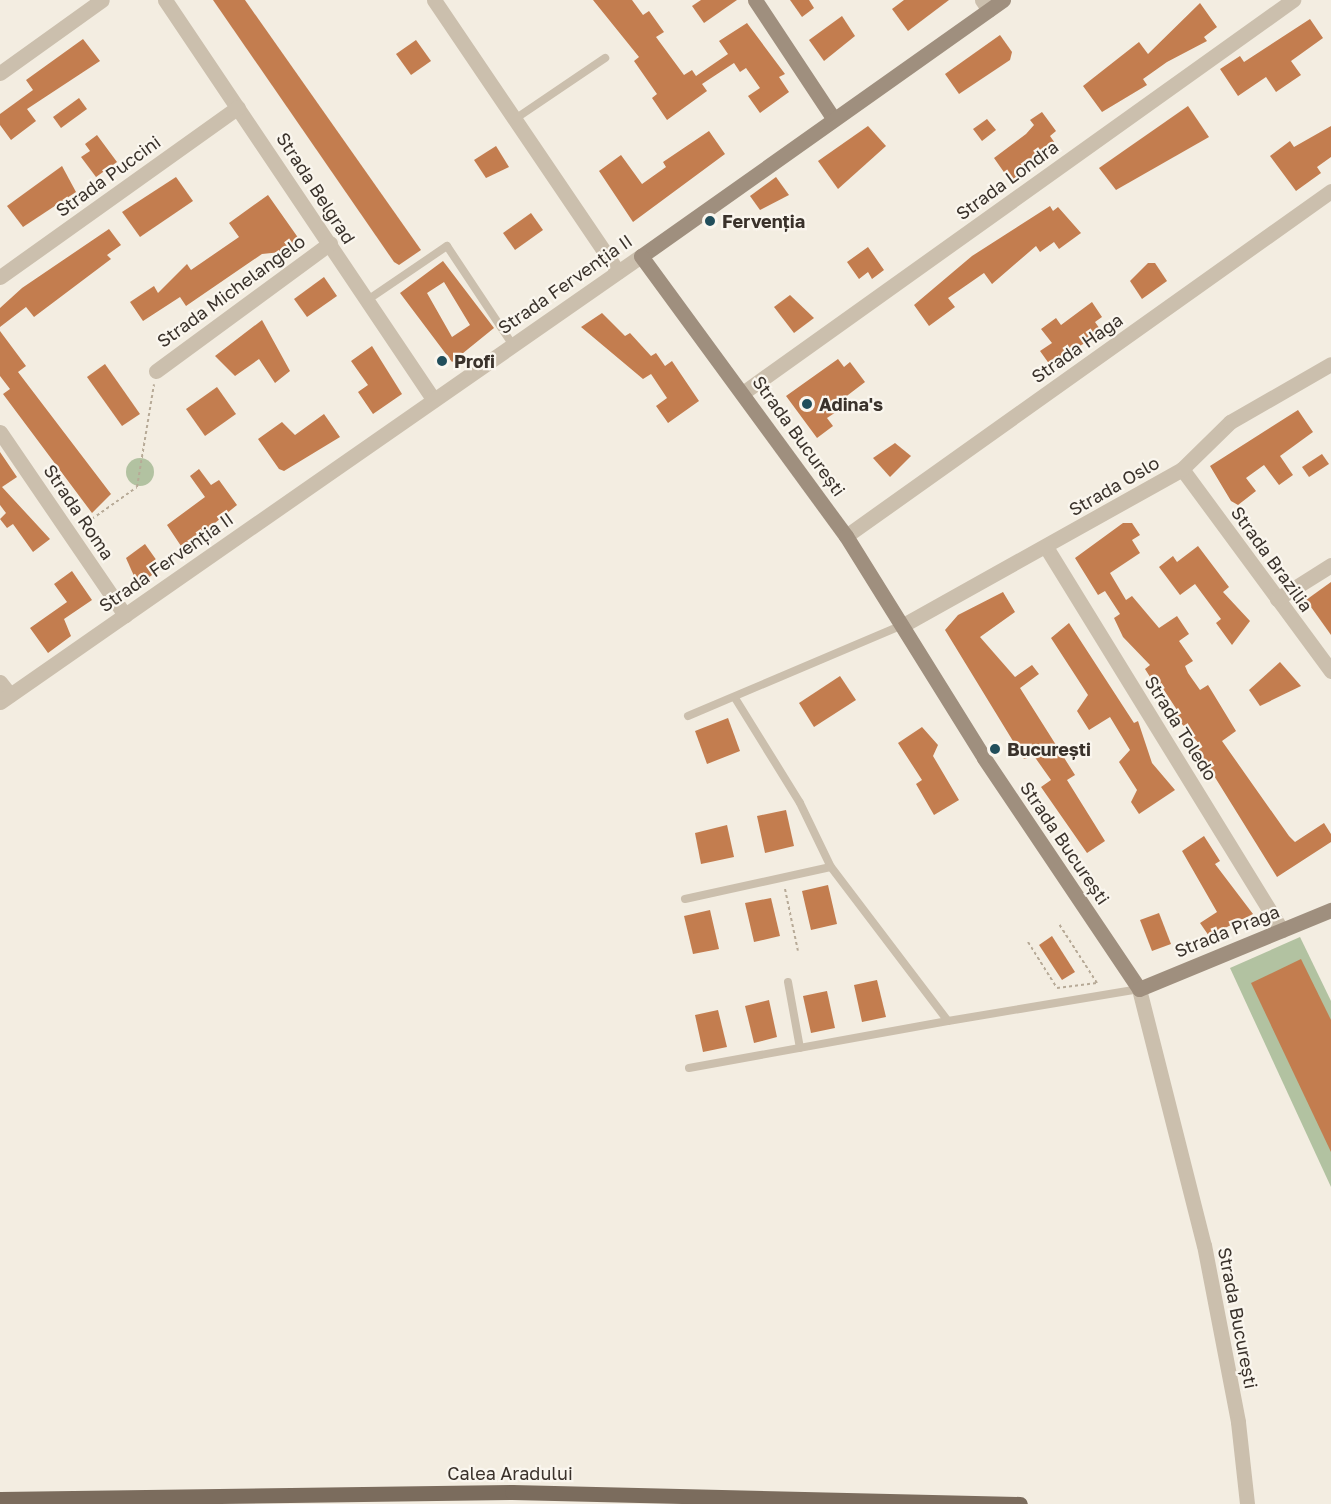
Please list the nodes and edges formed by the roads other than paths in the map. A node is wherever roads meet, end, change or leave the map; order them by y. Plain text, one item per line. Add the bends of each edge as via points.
1 (102, 0) edge
2 (165, 0) edge
3 (434, 0) edge
4 (755, 0) edge
5 (1003, 0) edge
6 (1293, 0) edge
7 (986, 5) edge
8 (605, 58) dead end
9 (0, 73) edge
10 (238, 107) junction
11 (832, 118) junction
12 (515, 119) junction
13 (1331, 191) edge
14 (330, 243) junction
15 (640, 256) junction
16 (618, 272) junction
17 (0, 277) edge
18 (365, 302) junction
19 (512, 344) junction
20 (1331, 364) edge
21 (156, 371) road end
22 (744, 392) junction
23 (433, 399) junction
24 (0, 432) edge
25 (1182, 469) junction
26 (846, 536) junction
27 (1046, 547) junction
28 (1331, 565) edge
29 (1277, 599) junction
30 (125, 615) junction
31 (904, 624) junction
32 (1331, 672) edge
33 (0, 682) edge
34 (735, 698) junction
35 (5, 699) edge
36 (688, 716) dead end
37 (831, 867) junction
38 (685, 899) dead end
39 (1331, 910) edge
40 (1282, 930) junction
41 (788, 982) dead end
42 (1139, 989) junction
43 (948, 1021) junction
44 (800, 1048) junction
45 (689, 1068) dead end
46 (0, 1499) edge
47 (1020, 1504) edge
48 (1247, 1504) edge

1 - 9 street
2 - 10 street, Strada Belgrad
3 - 12 street
4 - 11 street
5 - 7 street, Strada Fervenția II
6 - 22 street, Strada Londra
7 - 11 street, Strada Fervenția II
8 - 12 lane
10 - 14 street, Strada Belgrad
10 - 17 street, Strada Puccini
11 - 15 street, Strada Fervenția II
12 - 16 street
13 - 26 street, Strada Haga
14 - 18 street, Strada Belgrad
14 - 21 street, Strada Michelangelo
15 - 16 street, Strada Fervenția II
15 - 22 street, Strada București
16 - 19 street, Strada Fervenția II
18 - 19 lane via 447,246
18 - 23 street, Strada Belgrad
19 - 23 street, Strada Fervenția II
20 - 25 street, Strada Oslo via 1230,422
22 - 26 street, Strada București
23 - 30 street, Strada Fervenția II
24 - 30 street, Strada Roma
25 - 27 street, Strada Oslo
25 - 29 street, Strada Brazilia
26 - 31 street, Strada București
27 - 31 street, Strada Oslo
27 - 40 street, Strada Toledo
28 - 29 street
29 - 32 street, Strada Brazilia
30 - 35 street, Strada Fervenția II
31 - 34 lane
31 - 42 street, Strada București via 984,758
33 - 35 street
34 - 36 lane
34 - 37 lane via 800,803
37 - 38 lane
37 - 43 lane
39 - 40 street, Strada Praga
40 - 42 street, Strada Praga
41 - 44 lane
42 - 43 lane
42 - 48 street, Strada București via 1204,1245 1238,1422
43 - 44 lane
44 - 45 lane
46 - 47 main road, Calea Aradului via 512,1492

